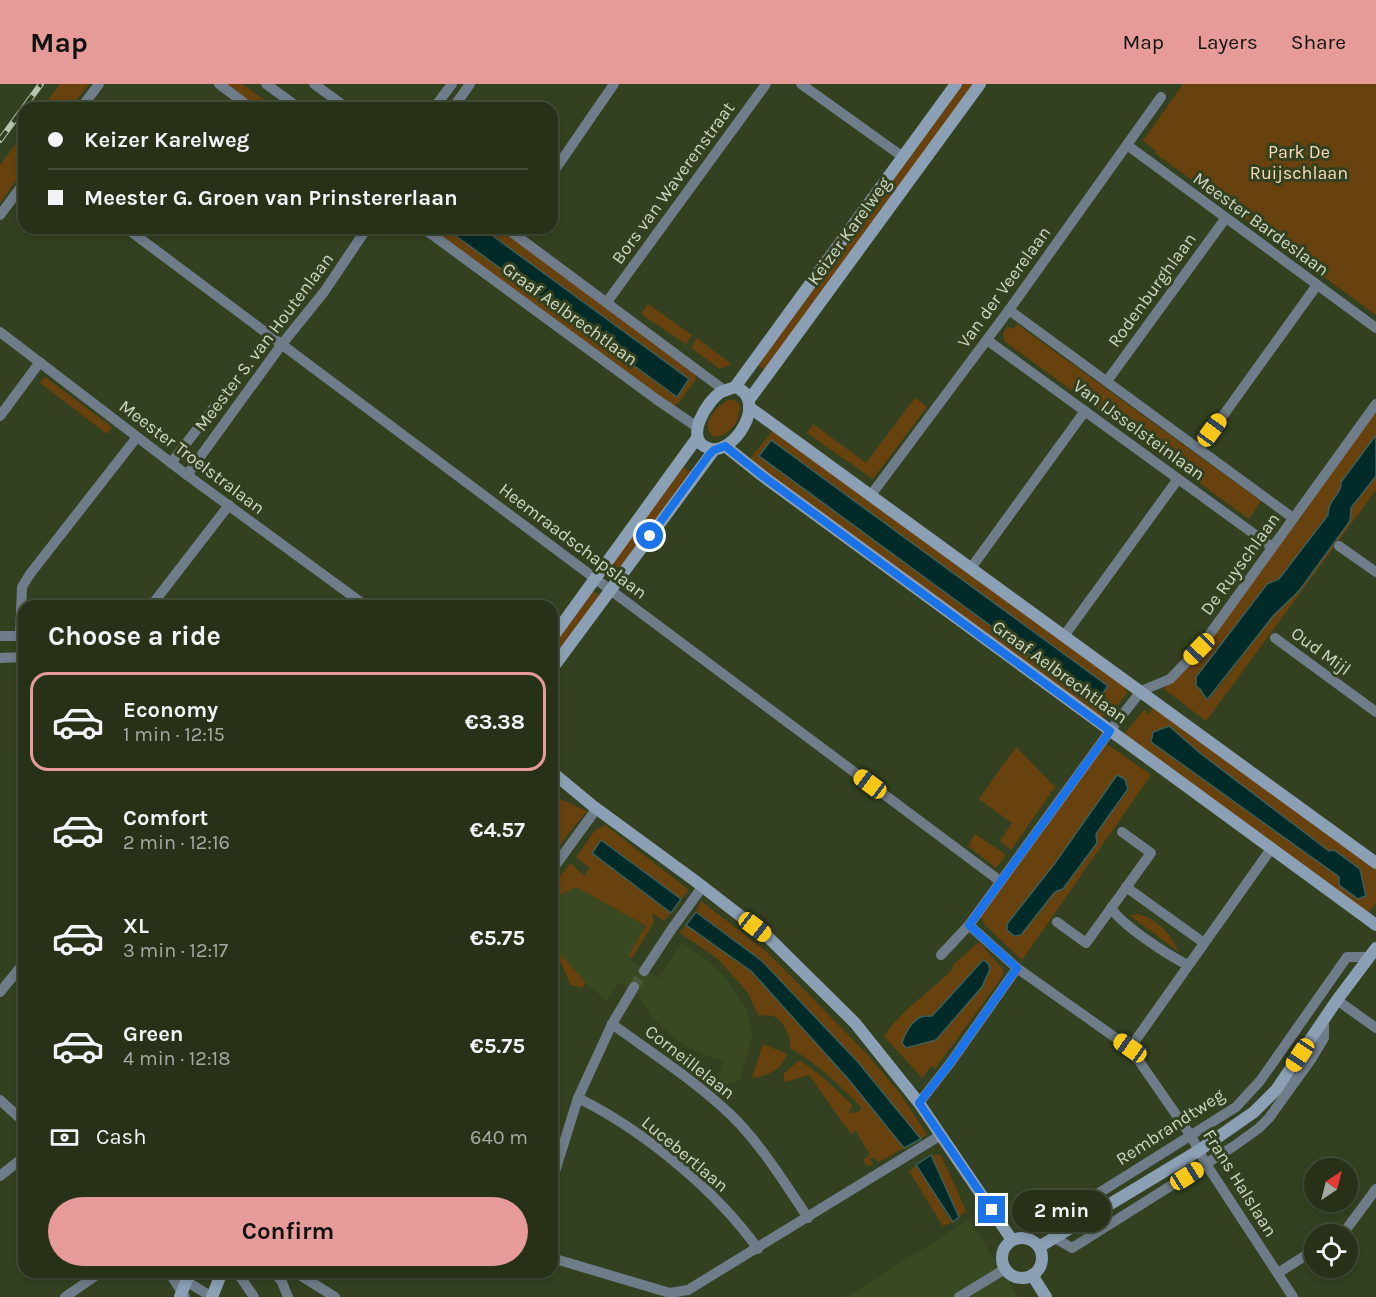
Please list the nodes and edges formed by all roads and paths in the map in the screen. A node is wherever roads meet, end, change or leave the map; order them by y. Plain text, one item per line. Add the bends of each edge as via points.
1 (99, 84) edge
2 (219, 84) edge
3 (266, 84) edge
4 (314, 84) edge
5 (452, 84) edge
6 (470, 84) edge
7 (614, 84) edge
8 (766, 84) edge
9 (801, 84) edge
10 (956, 84) edge
11 (980, 84) edge
12 (1161, 97) dead end
13 (86, 102) edge
14 (243, 102) edge
15 (290, 102) edge
16 (339, 102) edge
17 (438, 102) edge
18 (457, 102) edge
19 (1127, 145) junction
20 (903, 157) junction
21 (558, 165) edge
22 (18, 191) edge
23 (0, 215) edge
24 (1225, 219) junction
25 (134, 234) edge
26 (363, 234) edge
27 (431, 234) edge
28 (518, 234) edge
29 (1317, 285) junction
30 (607, 302) junction
31 (1009, 310) junction
32 (1376, 328) edge
33 (0, 332) edge
34 (987, 340) junction
35 (282, 344) junction
36 (40, 362) junction
37 (1107, 381) junction
38 (729, 389) junction
39 (749, 404) junction
40 (1376, 404) edge
41 (215, 406) dead end
42 (1085, 411) junction
43 (0, 416) edge
44 (698, 432) junction
45 (137, 437) junction
46 (719, 448) junction
47 (1199, 449) junction
48 (171, 463) junction
49 (187, 475) junction
50 (1178, 479) junction
51 (872, 495) junction
52 (229, 505) junction
53 (1293, 518) junction
54 (1339, 546) dead end
55 (1272, 547) junction
56 (971, 568) junction
57 (1376, 572) edge
58 (595, 578) junction
59 (610, 589) junction
60 (22, 600) edge
61 (156, 600) edge
62 (358, 600) edge
63 (558, 630) edge
64 (18, 635) edge
65 (0, 636) edge
66 (1064, 636) junction
67 (1275, 638) dead end
68 (18, 657) edge
69 (0, 658) edge
70 (558, 661) edge
71 (1141, 691) junction
72 (1376, 712) edge
73 (1110, 731) junction
74 (558, 777) edge
75 (558, 781) edge
76 (565, 782) junction
77 (597, 808) junction
78 (1122, 832) dead end
79 (1271, 849) junction
80 (558, 862) edge
81 (1376, 863) edge
82 (1000, 881) junction
83 (703, 886) junction
84 (1126, 887) junction
85 (1111, 909) junction
86 (1057, 922) dead end
87 (969, 925) junction
88 (1376, 925) edge
89 (1204, 943) junction
90 (1373, 952) edge
91 (941, 955) dead end
92 (1188, 965) junction
93 (1017, 968) junction
94 (18, 970) edge
95 (644, 971) tunnel mouth
96 (634, 987) tunnel mouth
97 (0, 992) edge
98 (1337, 1000) junction
99 (1324, 1020) junction
100 (612, 1024) junction
101 (1376, 1028) edge
102 (1130, 1048) junction
103 (578, 1098) junction
104 (0, 1100) edge
105 (919, 1103) junction
106 (18, 1116) edge
107 (941, 1135) junction
108 (1191, 1136) junction
109 (1198, 1151) junction
110 (18, 1162) edge
111 (558, 1162) edge
112 (1206, 1164) junction
113 (0, 1176) edge
114 (1376, 1189) edge
115 (808, 1218) junction
116 (1080, 1222) junction
117 (1350, 1224) edge
118 (1055, 1238) junction
119 (1012, 1240) junction
120 (1039, 1247) junction
121 (758, 1249) junction
122 (1304, 1256) edge
123 (558, 1260) edge
124 (1005, 1269) junction
125 (1278, 1273) junction
126 (1032, 1275) junction
127 (92, 1278) edge
128 (220, 1278) edge
129 (241, 1278) edge
130 (279, 1278) edge
131 (305, 1278) edge
132 (184, 1285) edge
133 (65, 1297) edge
134 (212, 1297) edge
135 (254, 1297) edge
136 (288, 1297) edge
137 (335, 1297) edge
138 (959, 1297) edge
139 (1046, 1297) edge
140 (1293, 1297) edge

1 - 13 street
2 - 14 street
3 - 15 street
4 - 16 street
5 - 17 street
6 - 18 street
7 - 21 street
8 - 30 street, Bors van Waverenstraat
9 - 20 street
10 - 20 street, Keizer Karelweg
11 - 39 street, Keizer Karelweg
12 - 19 street, Van der Veerelaan
19 - 24 street, Meester Bardeslaan
19 - 31 street, Van der Veerelaan
20 - 38 street, Keizer Karelweg
22 - 23 street
24 - 29 street, Meester Bardeslaan
24 - 37 street, Rodenburghlaan
25 - 35 street, Heemraadschapslaan
26 - 35 street, Meester S. van Houtenlaan
27 - 44 street, Graaf Aelbrechtlaan
28 - 30 street, Graaf Aelbrechtlaan
29 - 32 street, Meester Bardeslaan
29 - 47 street
30 - 38 street, Graaf Aelbrechtlaan
31 - 34 street, Van der Veerelaan
31 - 37 street, Van IJsselsteinlaan
33 - 36 street, Meester Troelstralaan
34 - 42 street, Van IJsselsteinlaan
34 - 51 street, Van der Veerelaan
35 - 49 street, Meester S. van Houtenlaan
35 - 58 street, Heemraadschapslaan
36 - 43 street
36 - 45 street, Meester Troelstralaan
37 - 47 street, Van IJsselsteinlaan
38 - 39 street, Graaf Aelbrechtlaan via 742,390
38 - 44 street, Keizer Karelweg via 705,411
39 - 46 street, Keizer Karelweg via 740,432
39 - 51 street, Graaf Aelbrechtlaan
40 - 53 street, De Ruyschlaan
41 - 48 street, Meester S. van Houtenlaan
42 - 50 street, Van IJsselsteinlaan
42 - 56 street
44 - 46 street, Graaf Aelbrechtlaan via 701,445
44 - 58 street
45 - 48 street, Meester Troelstralaan
45 - 60 street via 30,574 22,587
46 - 59 street
46 - 73 street, Graaf Aelbrechtlaan
47 - 53 street, Van IJsselsteinlaan
48 - 49 street, Meester Troelstralaan
49 - 52 street, Meester Troelstralaan
50 - 55 street, Van IJsselsteinlaan
50 - 66 street
51 - 56 street, Graaf Aelbrechtlaan
52 - 61 street
52 - 62 street, Meester Troelstralaan
53 - 55 street, De Ruyschlaan
54 - 57 street
55 - 71 street, De Ruyschlaan via 1199,649 1170,679
56 - 66 street, Graaf Aelbrechtlaan
58 - 59 street, Heemraadschapslaan
58 - 63 street
59 - 70 street
59 - 82 street, Heemraadschapslaan
64 - 65 street
66 - 71 street, Graaf Aelbrechtlaan
67 - 72 street, Oud Mijl
68 - 69 street
71 - 73 street, De Ruyschlaan
71 - 81 street, Graaf Aelbrechtlaan
73 - 79 street, Graaf Aelbrechtlaan
73 - 82 street, De Ruyschlaan
74 - 76 street
75 - 76 street
76 - 77 street
77 - 80 street
77 - 83 street
78 - 84 street via 1151,853
79 - 88 street, Graaf Aelbrechtlaan
79 - 89 street
82 - 87 street, De Ruyschlaan
83 - 95 street
83 - 105 street via 769,938 855,1023
84 - 85 street
84 - 89 street
85 - 86 street via 1086,943
85 - 92 street
87 - 91 street, De Ruyschlaan
87 - 93 street, Frans Halslaan
89 - 92 street
90 - 98 street, Rembrandtweg
90 - 108 street, Rembrandtweg via 1347,957 1248,1096
92 - 102 street
93 - 102 street, Frans Halslaan
93 - 105 street
94 - 97 street
96 - 100 street
98 - 99 street, Rembrandtweg
98 - 101 street
99 - 109 street, Rembrandtweg via 1276,1090 1254,1113
99 - 112 street, Rembrandtweg via 1324,1038 1269,1118
100 - 103 street
100 - 115 street, Corneillelaan via 696,1084 731,1115 776,1168
102 - 108 street, Frans Halslaan
103 - 111 street
103 - 121 street, Lucebertlaan via 621,1121 684,1170 743,1228
104 - 106 street
105 - 107 street
107 - 115 street
107 - 119 street
108 - 109 street, Frans Halslaan
108 - 116 street, Rembrandtweg via 1091,1198
109 - 112 street, Frans Halslaan
109 - 116 street, Rembrandtweg
110 - 113 street
112 - 118 street, Rembrandtweg via 1072,1248
112 - 125 street, Frans Halslaan
114 - 117 street
115 - 121 street
116 - 118 street, Rembrandtweg
118 - 120 street, Rembrandtweg
119 - 120 street via 1027,1238
119 - 124 street via 1001,1256
120 - 126 street via 1040,1267
121 - 123 street via 688,1290 670,1293
122 - 125 street
124 - 126 street via 1015,1277
124 - 138 street
125 - 140 street, Frans Halslaan
126 - 139 street
127 - 133 street
128 - 134 street
129 - 135 street
130 - 136 street
131 - 137 street
132 - 134 street

